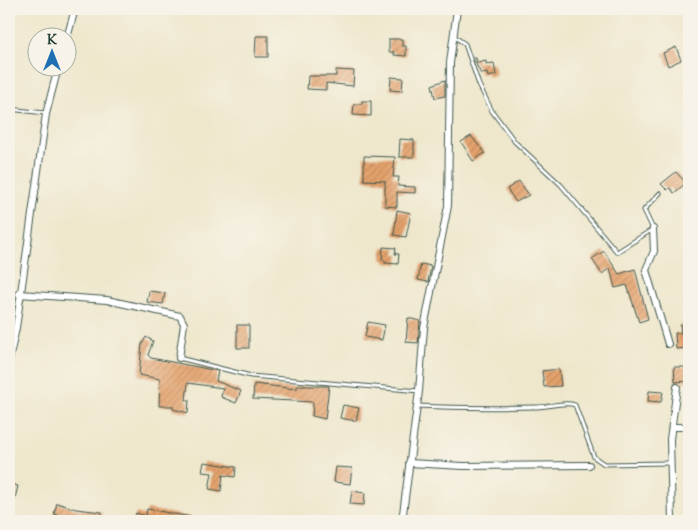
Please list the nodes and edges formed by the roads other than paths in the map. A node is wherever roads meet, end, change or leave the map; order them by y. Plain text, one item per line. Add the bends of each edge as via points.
1 (75, 9) edge
2 (457, 9) edge
3 (70, 28) edge
4 (454, 36) junction
5 (55, 78) edge
6 (9, 109) edge
7 (46, 114) junction
8 (660, 193) dead end
9 (653, 229) junction
10 (19, 294) junction
11 (12, 332) edge
12 (668, 344) dead end
13 (179, 358) joint
14 (9, 360) edge
15 (677, 387) dead end
16 (419, 391) junction
17 (418, 406) junction
18 (672, 427) junction
19 (689, 427) edge
20 (409, 463) junction
21 (671, 464) junction
22 (589, 465) dead end
23 (402, 521) edge
24 (672, 521) edge

1 - 3 street
2 - 4 street
4 - 9 lane via 465,44 479,85 498,119 617,252
4 - 16 street via 450,64 448,206 424,328
5 - 7 street
6 - 7 lane
7 - 10 street
8 - 9 lane via 644,210
9 - 12 street via 654,250 646,270
10 - 11 street
10 - 13 street via 107,300 180,316 184,324
11 - 14 street
13 - 16 lane via 251,376
15 - 18 street
16 - 17 street
17 - 20 street
17 - 21 lane via 540,407 570,403 575,405 594,457 604,464
18 - 19 street
18 - 21 street
20 - 22 street
20 - 23 street
21 - 24 street

